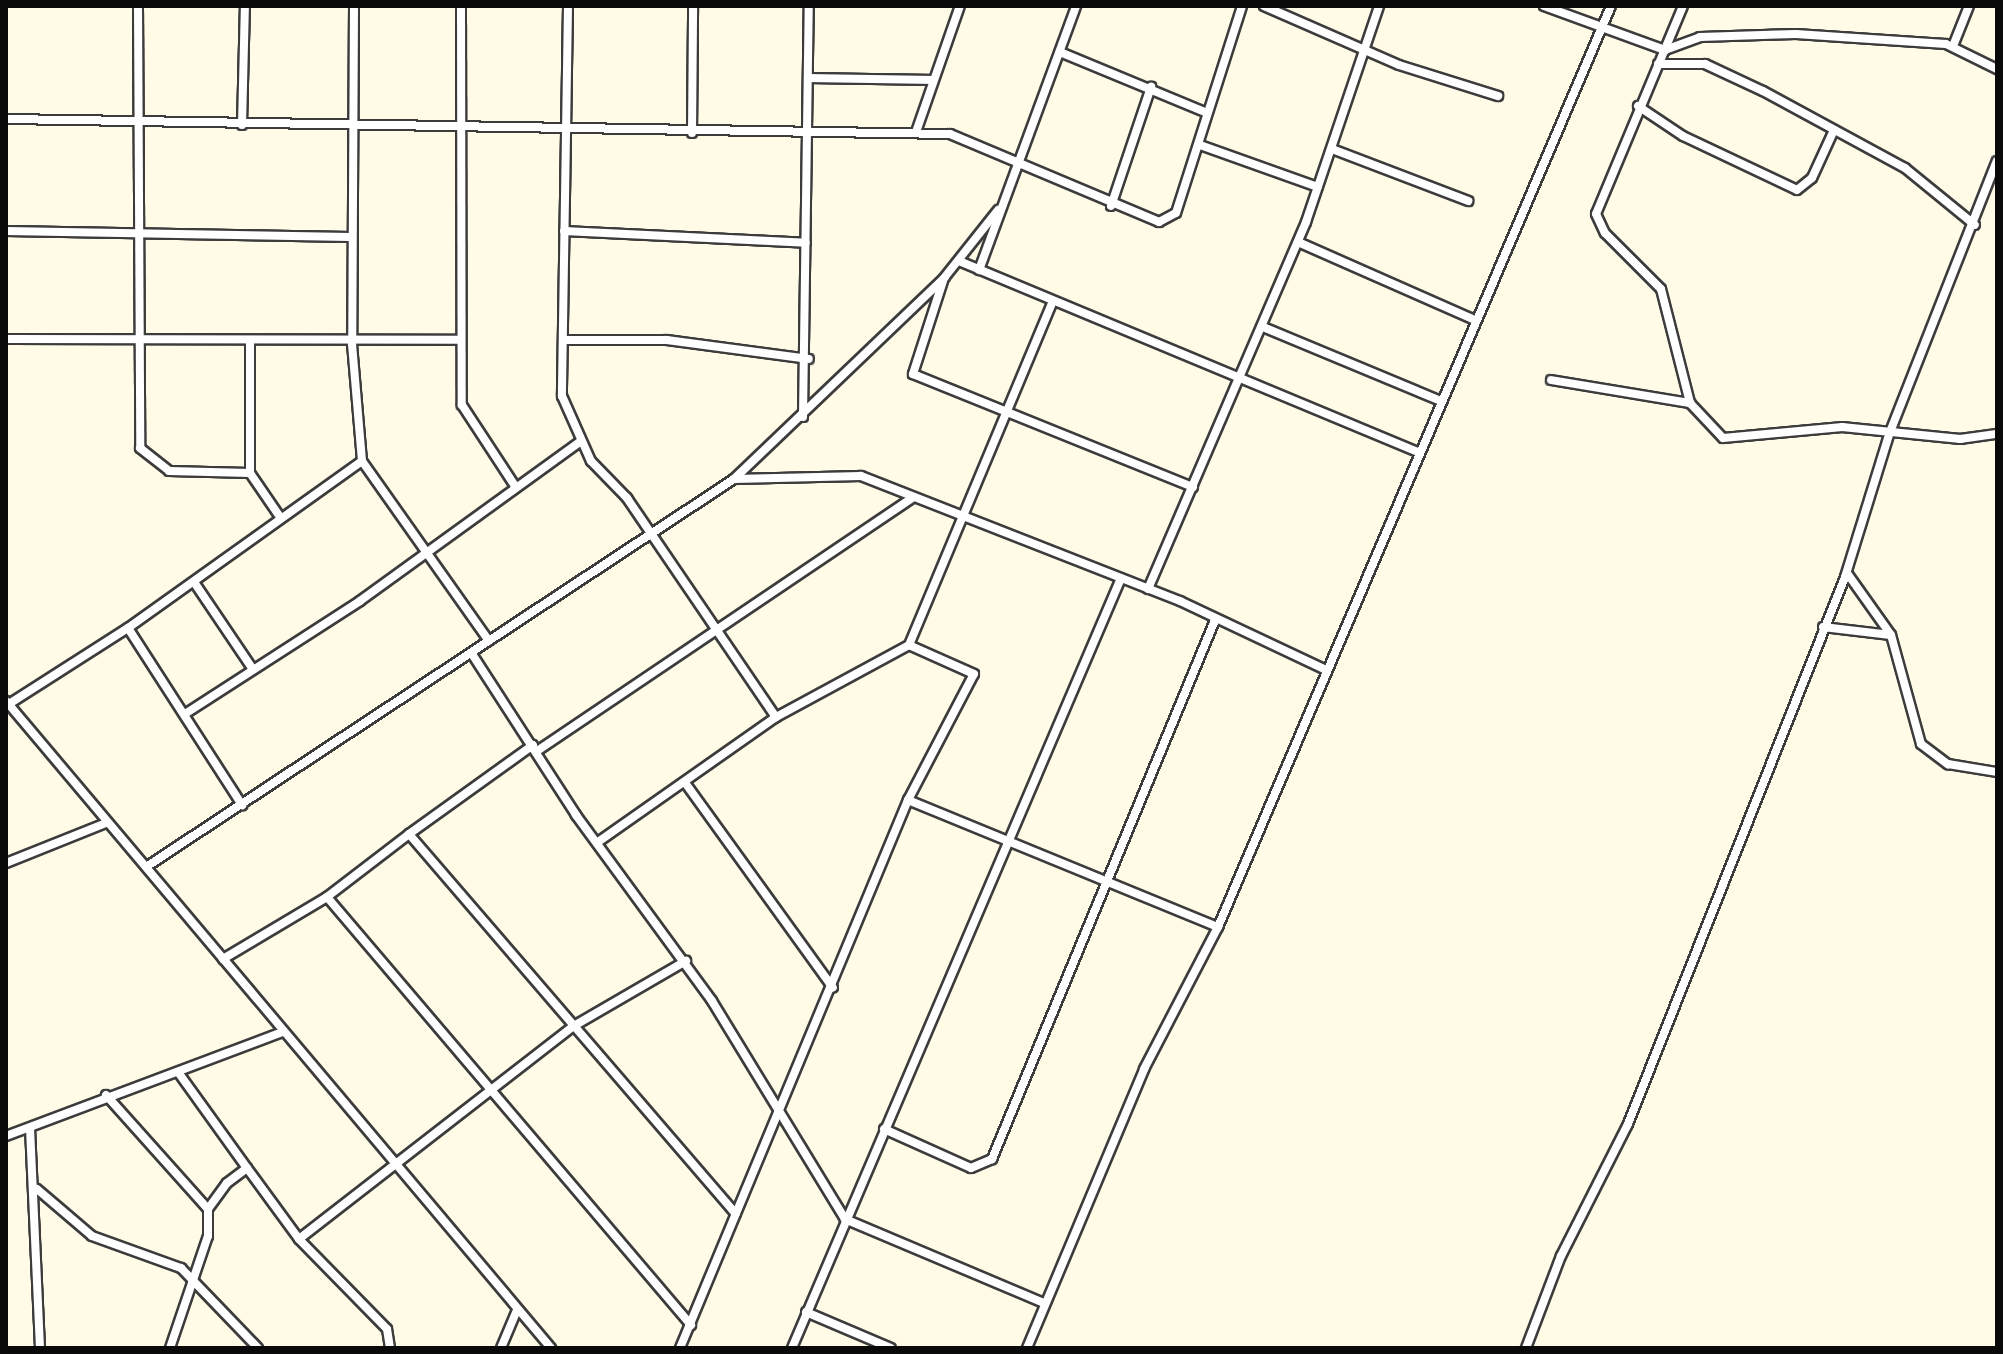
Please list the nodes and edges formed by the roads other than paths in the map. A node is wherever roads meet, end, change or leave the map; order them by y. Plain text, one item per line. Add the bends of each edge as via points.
1 (138, 6) edge
2 (245, 6) edge
3 (354, 6) edge
4 (461, 6) edge
5 (568, 6) edge
6 (693, 6) edge
7 (809, 6) edge
8 (960, 6) edge
9 (1076, 6) edge
10 (1242, 6) edge
11 (1264, 6) edge
12 (1379, 6) edge
13 (1544, 6) edge
14 (1611, 6) edge
15 (1683, 6) edge
16 (1969, 6) edge
17 (1600, 31) junction
18 (1953, 46) junction
19 (1363, 50) junction
20 (1665, 50) junction
21 (1060, 52) junction
22 (1658, 64) junction
23 (1997, 69) edge
24 (811, 78) junction
25 (932, 80) junction
26 (1151, 87) junction
27 (1498, 96) dead end
28 (1638, 106) junction
29 (1207, 113) junction
30 (6, 119) edge
31 (242, 125) junction
32 (137, 126) junction
33 (459, 127) junction
34 (564, 129) junction
35 (353, 130) junction
36 (1834, 130) junction
37 (810, 131) junction
38 (916, 132) junction
39 (692, 133) junction
40 (1200, 145) junction
41 (1332, 149) junction
42 (1997, 161) edge
43 (1013, 165) junction
44 (1318, 187) junction
45 (1468, 201) dead end
46 (1111, 206) junction
47 (998, 210) junction
48 (1975, 225) junction
49 (134, 228) junction
50 (6, 231) edge
51 (564, 231) junction
52 (350, 237) junction
53 (1298, 242) junction
54 (806, 243) junction
55 (959, 261) junction
56 (979, 270) junction
57 (944, 278) junction
58 (1053, 301) junction
59 (1475, 320) junction
60 (1263, 327) junction
61 (144, 337) junction
62 (6, 339) edge
63 (458, 340) junction
64 (563, 340) junction
65 (250, 342) junction
66 (352, 344) junction
67 (809, 359) junction
68 (1244, 377) junction
69 (1551, 380) dead end
70 (1441, 401) junction
71 (1690, 403) junction
72 (1005, 409) junction
73 (802, 419) junction
74 (1890, 432) junction
75 (1997, 434) edge
76 (580, 442) junction
77 (1417, 452) junction
78 (362, 461) junction
79 (250, 473) junction
80 (734, 479) junction
81 (515, 486) junction
82 (1193, 487) junction
83 (911, 499) junction
84 (280, 517) junction
85 (963, 519) junction
86 (650, 535) junction
87 (428, 552) junction
88 (1847, 573) junction
89 (1121, 578) junction
90 (194, 582) junction
91 (1148, 589) junction
92 (1215, 620) junction
93 (1823, 627) junction
94 (128, 628) junction
95 (718, 629) junction
96 (1891, 635) junction
97 (489, 641) junction
98 (909, 645) junction
99 (472, 654) junction
100 (252, 668) junction
101 (1324, 669) junction
102 (7, 703) edge
103 (188, 712) junction
104 (776, 717) junction
105 (535, 748) junction
106 (1997, 772) edge
107 (686, 784) junction
108 (908, 800) junction
109 (242, 805) junction
110 (106, 823) junction
111 (409, 834) junction
112 (1011, 837) junction
113 (598, 842) junction
114 (6, 863) edge
115 (146, 867) junction
116 (1102, 881) junction
117 (327, 897) junction
118 (1218, 927) junction
119 (223, 959) junction
120 (686, 961) junction
121 (833, 988) junction
122 (572, 1027) junction
123 (283, 1032) junction
124 (178, 1072) junction
125 (491, 1093) junction
126 (106, 1095) junction
127 (778, 1112) junction
128 (30, 1128) junction
129 (884, 1129) junction
130 (6, 1136) edge
131 (393, 1161) junction
132 (247, 1168) junction
133 (37, 1189) junction
134 (208, 1209) junction
135 (736, 1214) junction
136 (845, 1219) junction
137 (299, 1239) junction
138 (195, 1280) junction
139 (1044, 1303) junction
140 (517, 1310) junction
141 (806, 1312) junction
142 (691, 1325) junction
143 (40, 1348) edge
144 (170, 1348) edge
145 (258, 1348) edge
146 (390, 1348) edge
147 (501, 1348) edge
148 (551, 1348) edge
149 (680, 1348) edge
150 (792, 1348) edge
151 (891, 1348) edge
152 (1027, 1348) edge
153 (1526, 1348) edge

1 - 32 street
2 - 31 street
3 - 35 street
4 - 33 street
5 - 34 street
6 - 39 street
7 - 24 street
8 - 25 street
9 - 21 street
10 - 29 street
11 - 19 street
12 - 19 street
13 - 17 street
14 - 17 street
15 - 20 street
16 - 18 street
17 - 20 street
17 - 59 street
18 - 20 street via 1796,34 1700,37
18 - 23 street
19 - 27 street
19 - 41 street
20 - 22 street
21 - 26 street
21 - 43 street
22 - 28 street
22 - 36 street via 1705,64
24 - 25 street
24 - 37 street
25 - 38 street
26 - 29 street
26 - 46 street
28 - 36 street via 1683,136 1797,190 1812,178
28 - 71 street via 1596,214 1605,233 1661,289
29 - 40 street
30 - 32 street
31 - 32 street
31 - 35 street
32 - 49 street
33 - 34 street
33 - 35 street
33 - 63 street
34 - 39 street
34 - 51 street
35 - 52 street
36 - 48 street via 1905,168
37 - 38 street
37 - 39 street
37 - 54 street
38 - 43 street via 950,134
40 - 44 street
40 - 46 street via 1169,219 1151,221
41 - 44 street
41 - 45 street
42 - 48 street
43 - 46 street
43 - 47 street
44 - 53 street
47 - 55 street
47 - 56 street
48 - 74 street
49 - 50 street
49 - 52 street
49 - 61 street
51 - 54 street
51 - 64 street
52 - 66 street
53 - 59 street
53 - 60 street
54 - 67 street
55 - 56 street
55 - 57 street
56 - 58 street
57 - 72 street via 913,374
57 - 73 street
58 - 68 street
58 - 72 street
59 - 70 street
60 - 68 street
60 - 70 street
61 - 62 street
61 - 65 street
61 - 79 street via 136,432 152,465
63 - 66 street
63 - 81 street via 462,405
64 - 67 street via 667,340
64 - 76 street via 562,396
65 - 66 street
65 - 79 street
66 - 78 street
67 - 73 street
68 - 77 street
68 - 82 street
69 - 71 street via 1595,393
70 - 77 street
71 - 74 street via 1723,438 1842,427
72 - 82 street
72 - 85 street
73 - 80 street
74 - 75 street via 1960,439
74 - 88 street
76 - 81 street
76 - 86 street
77 - 101 street
78 - 84 street
78 - 87 street
79 - 84 street
80 - 83 street via 861,476
80 - 86 street
81 - 87 street
82 - 91 street
83 - 85 street
83 - 95 street
84 - 90 street
85 - 89 street
85 - 98 street
86 - 95 street
86 - 97 street
87 - 97 street
87 - 100 street
88 - 93 street
88 - 96 street
89 - 91 street
89 - 112 street
90 - 94 street
90 - 100 street
91 - 92 street
92 - 101 street
92 - 116 street
93 - 96 street
93 - 153 street via 1628,1124 1561,1256
94 - 102 street
94 - 103 street
95 - 104 street
95 - 105 street
96 - 106 street via 1921,744 1948,764
97 - 99 street
98 - 104 street
98 - 108 street via 974,674
99 - 105 street
99 - 109 street
100 - 103 street
101 - 118 street
102 - 110 street
103 - 109 street
104 - 107 street
105 - 111 street
105 - 113 street
107 - 113 street
107 - 121 street
108 - 112 street
108 - 121 street
109 - 115 street
110 - 114 street
110 - 115 street
111 - 117 street
111 - 122 street
112 - 116 street
112 - 129 street
113 - 120 street
115 - 119 street
116 - 118 street
116 - 129 street via 992,1159 971,1168
117 - 119 street
117 - 125 street
118 - 139 street via 1144,1069
119 - 123 street
120 - 122 street
120 - 127 street
121 - 127 street
122 - 125 street
122 - 135 street
123 - 124 street
123 - 131 street
124 - 126 street
124 - 132 street
125 - 131 street
125 - 142 street
126 - 128 street
126 - 134 street
127 - 135 street
127 - 136 street
128 - 130 street
128 - 133 street
129 - 136 street
131 - 137 street
131 - 140 street
132 - 134 street
132 - 137 street
133 - 138 street via 92,1236 158,1254
133 - 143 street
134 - 138 street
135 - 142 street
136 - 139 street
136 - 141 street
137 - 146 street via 387,1329
138 - 144 street
138 - 145 street
139 - 152 street
140 - 147 street
140 - 148 street
141 - 150 street
141 - 151 street
142 - 149 street

